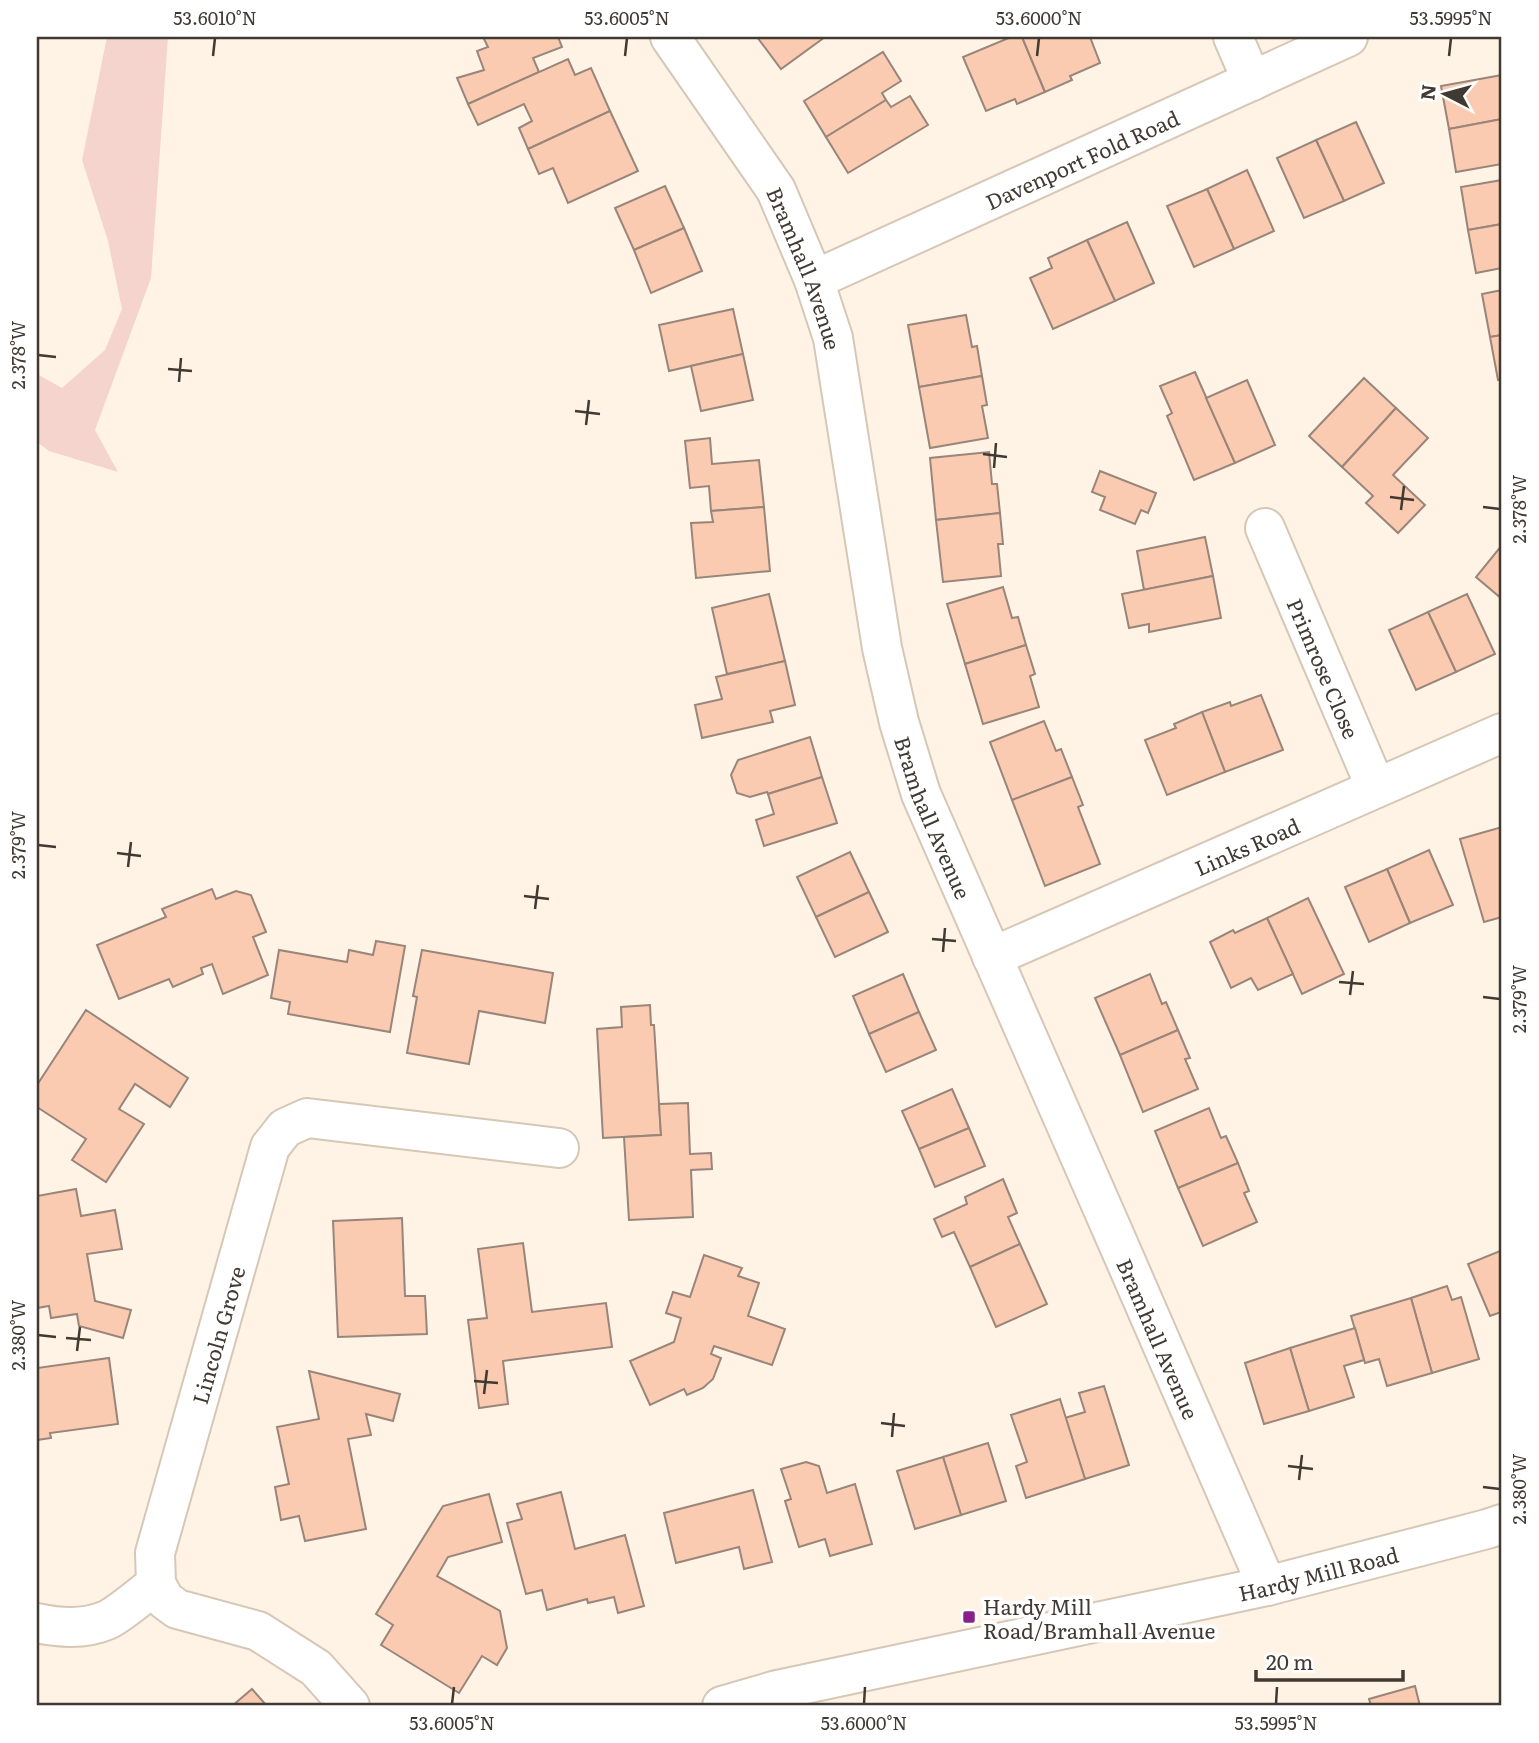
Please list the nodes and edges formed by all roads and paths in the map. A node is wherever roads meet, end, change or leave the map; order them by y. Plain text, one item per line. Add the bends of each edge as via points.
1 (670, 37) edge
2 (1233, 37) edge
3 (1348, 37) edge
4 (1252, 81) junction
5 (814, 280) junction
6 (1280, 538) dead end
7 (1502, 733) edge
8 (1376, 788) junction
9 (992, 957) junction
10 (559, 1147) dead end
11 (1502, 1524) edge
12 (156, 1584) junction
13 (1266, 1586) junction
14 (37, 1623) edge
15 (349, 1706) edge
16 (722, 1706) edge

1 - 5 street, Bramhall Avenue via 776,190
2 - 4 street
3 - 4 street, Davenport Fold Road
4 - 5 street, Davenport Fold Road
5 - 9 street, Bramhall Avenue via 833,338 882,648 899,722 921,794
6 - 8 street, Primrose Close
7 - 8 street, Links Road
8 - 9 street, Links Road
9 - 13 street, Bramhall Avenue
10 - 12 street, Lincoln Grove via 307,1118 285,1128 270,1147 155,1553
11 - 13 street, Hardy Mill Road
12 - 14 street via 108,1619 80,1627
12 - 15 street via 177,1609 258,1631 293,1653 316,1668
13 - 16 street, Hardy Mill Road via 777,1690

